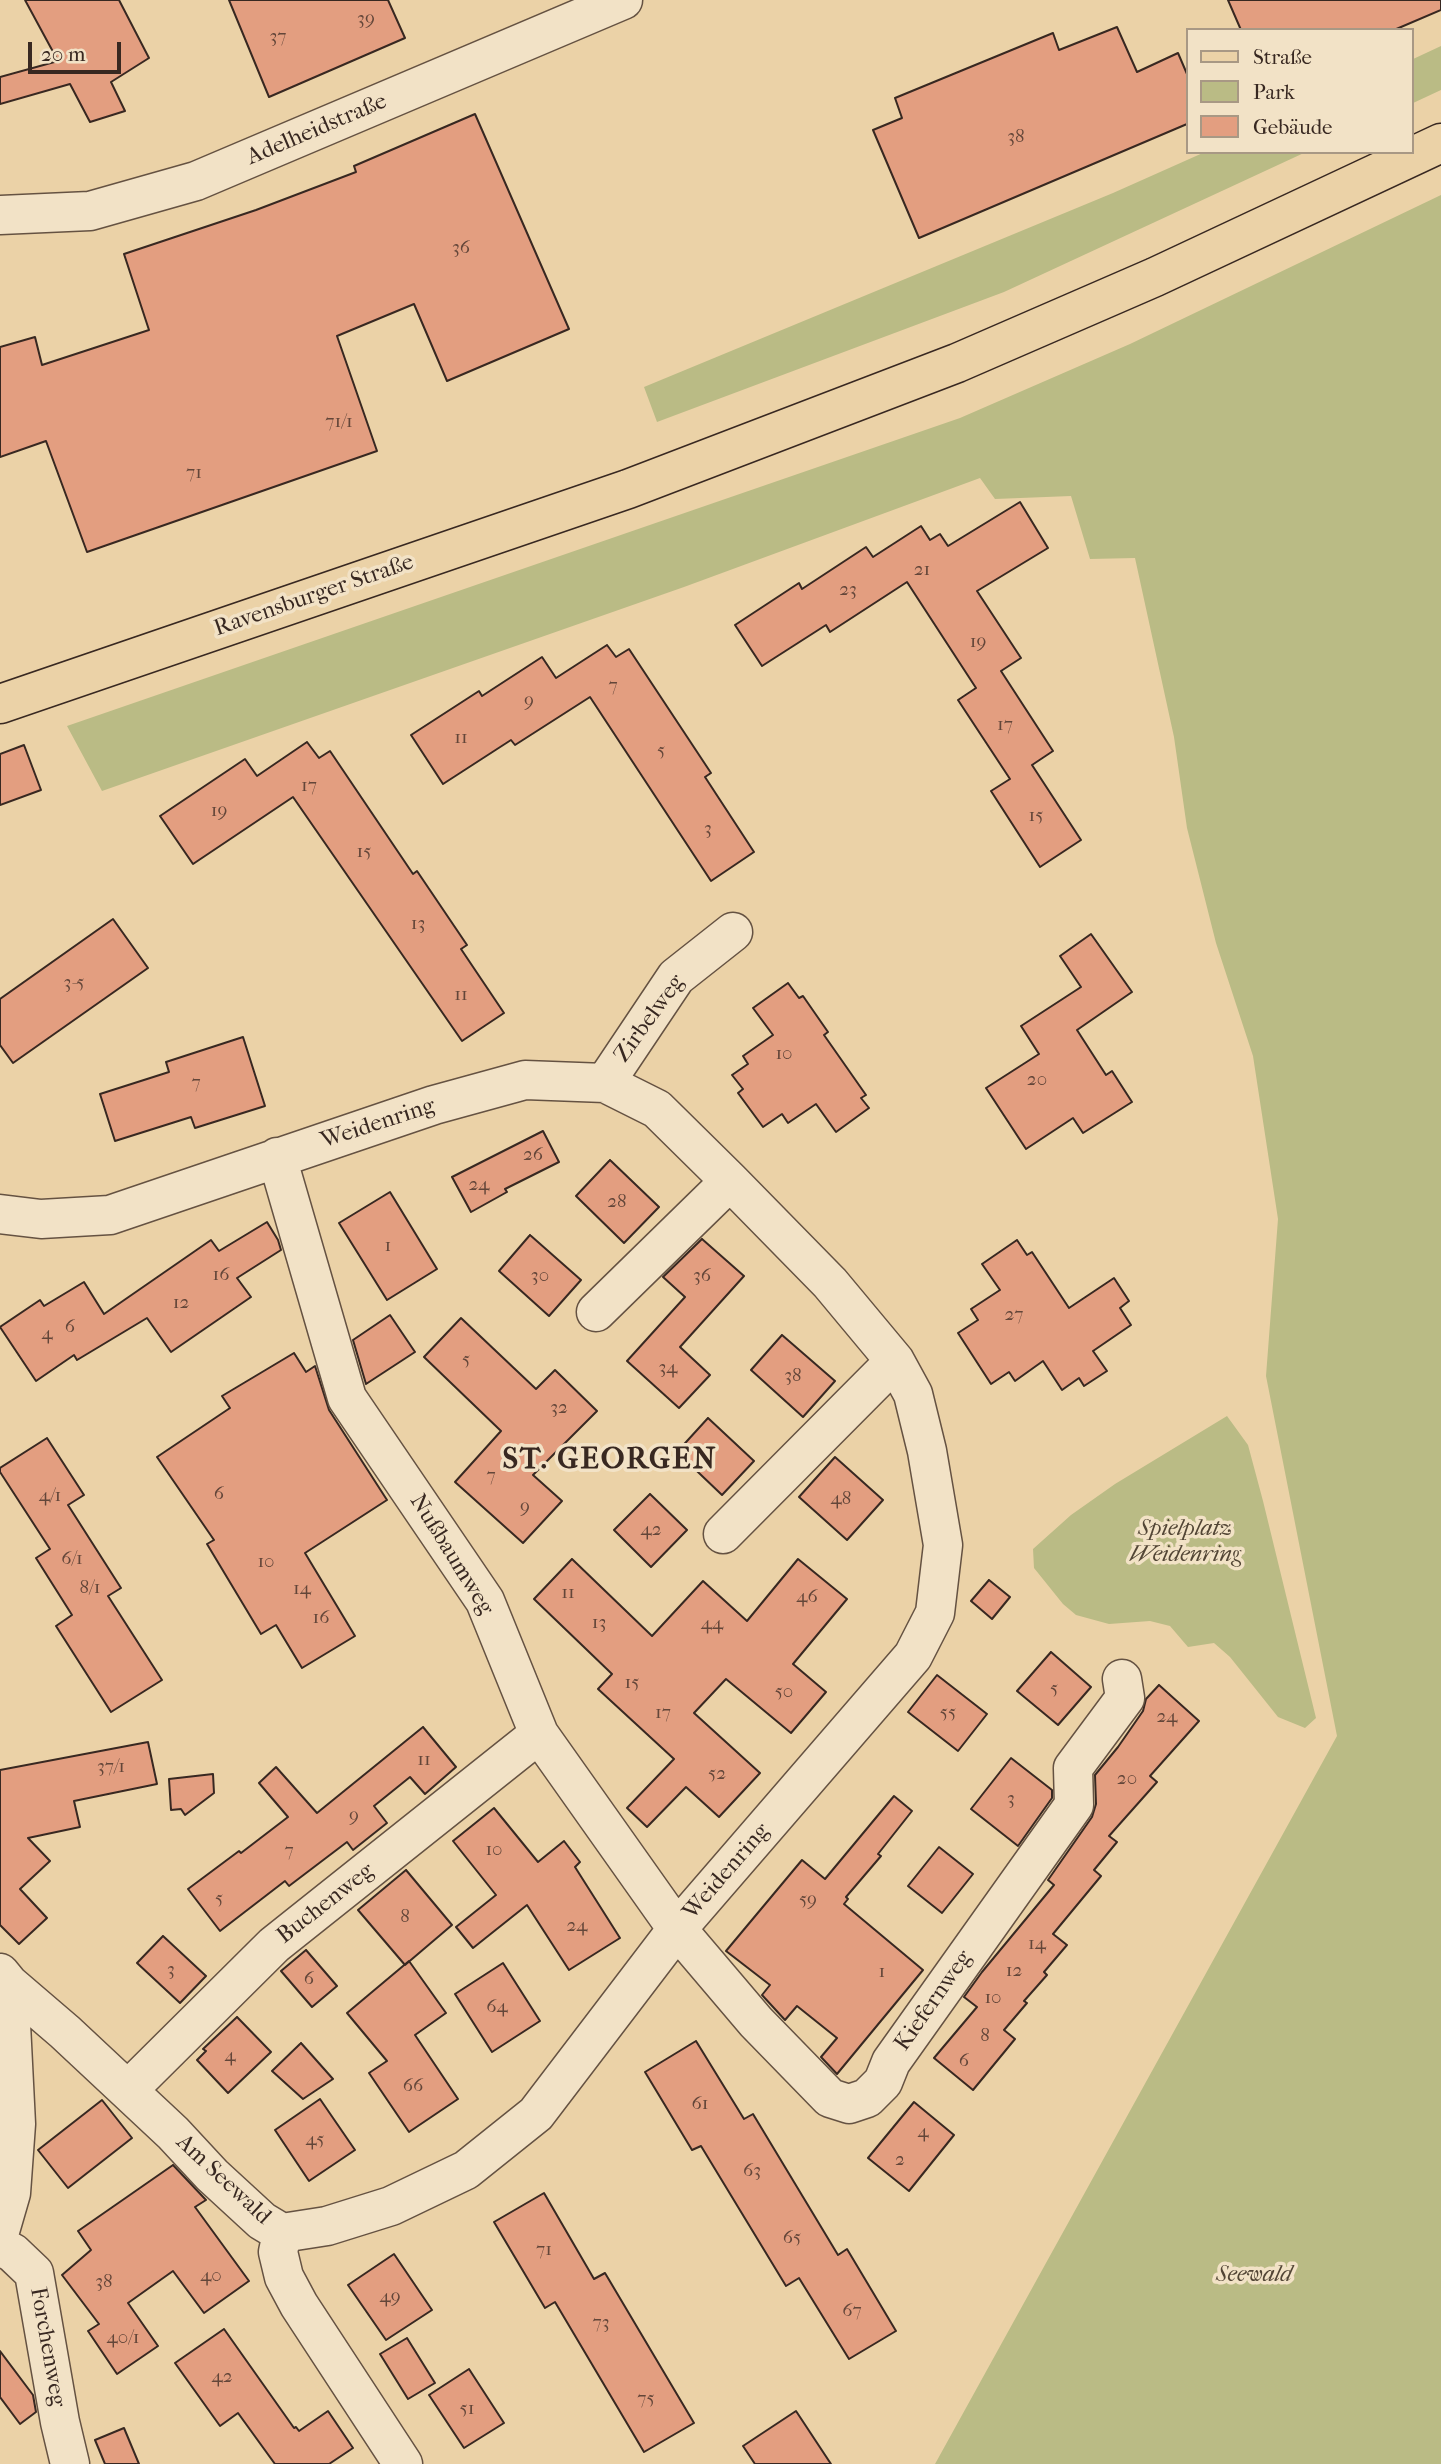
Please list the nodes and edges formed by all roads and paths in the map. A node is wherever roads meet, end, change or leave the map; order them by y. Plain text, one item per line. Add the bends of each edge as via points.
1 (623, 0) edge
2 (1441, 143) edge
3 (0, 215) edge
4 (0, 704) edge
5 (733, 932) dead end
6 (605, 1083) junction
7 (277, 1157) junction
8 (730, 1181) junction
9 (0, 1214) edge
10 (596, 1312) dead end
11 (895, 1361) junction
12 (723, 1534) dead end
13 (1122, 1679) dead end
14 (539, 1734) junction
15 (677, 1929) junction
16 (5, 1978) edge
17 (128, 2090) junction
18 (0, 2231) edge
19 (282, 2233) junction
20 (0, 2246) edge
21 (70, 2464) edge
22 (403, 2464) edge

1 - 3 street, Adelheidstraße via 196,181 90,211
2 - 4 main road, Ravensburger Straße via 983,352 628,489
5 - 6 street, Zirbelweg via 676,977
6 - 7 street, Weidenring via 525,1080
6 - 8 street, Weidenring via 657,1110
7 - 9 street, Weidenring via 110,1215 41,1219
7 - 14 street, Nußbaumweg via 347,1398 485,1601
8 - 10 street
8 - 11 street, Weidenring via 830,1283
11 - 12 street
11 - 15 street, Weidenring via 913,1394 943,1545 935,1613 913,1656
13 - 15 street, Kiefernweg via 1125,1698 1073,1768 1074,1805 891,2062 883,2082 867,2098 849,2104 830,2098 756,2022
14 - 15 street, Nußbaumweg
14 - 17 street, Buchenweg via 274,1945
15 - 19 street, Weidenring via 536,2114 466,2170 391,2206 327,2227
16 - 17 street, Am Seewald
16 - 18 street via 16,2124 11,2193
17 - 19 street, Am Seewald via 212,2175 262,2221
19 - 22 street, Am Seewald via 278,2252 284,2277
20 - 21 street, Forchenweg via 34,2273

